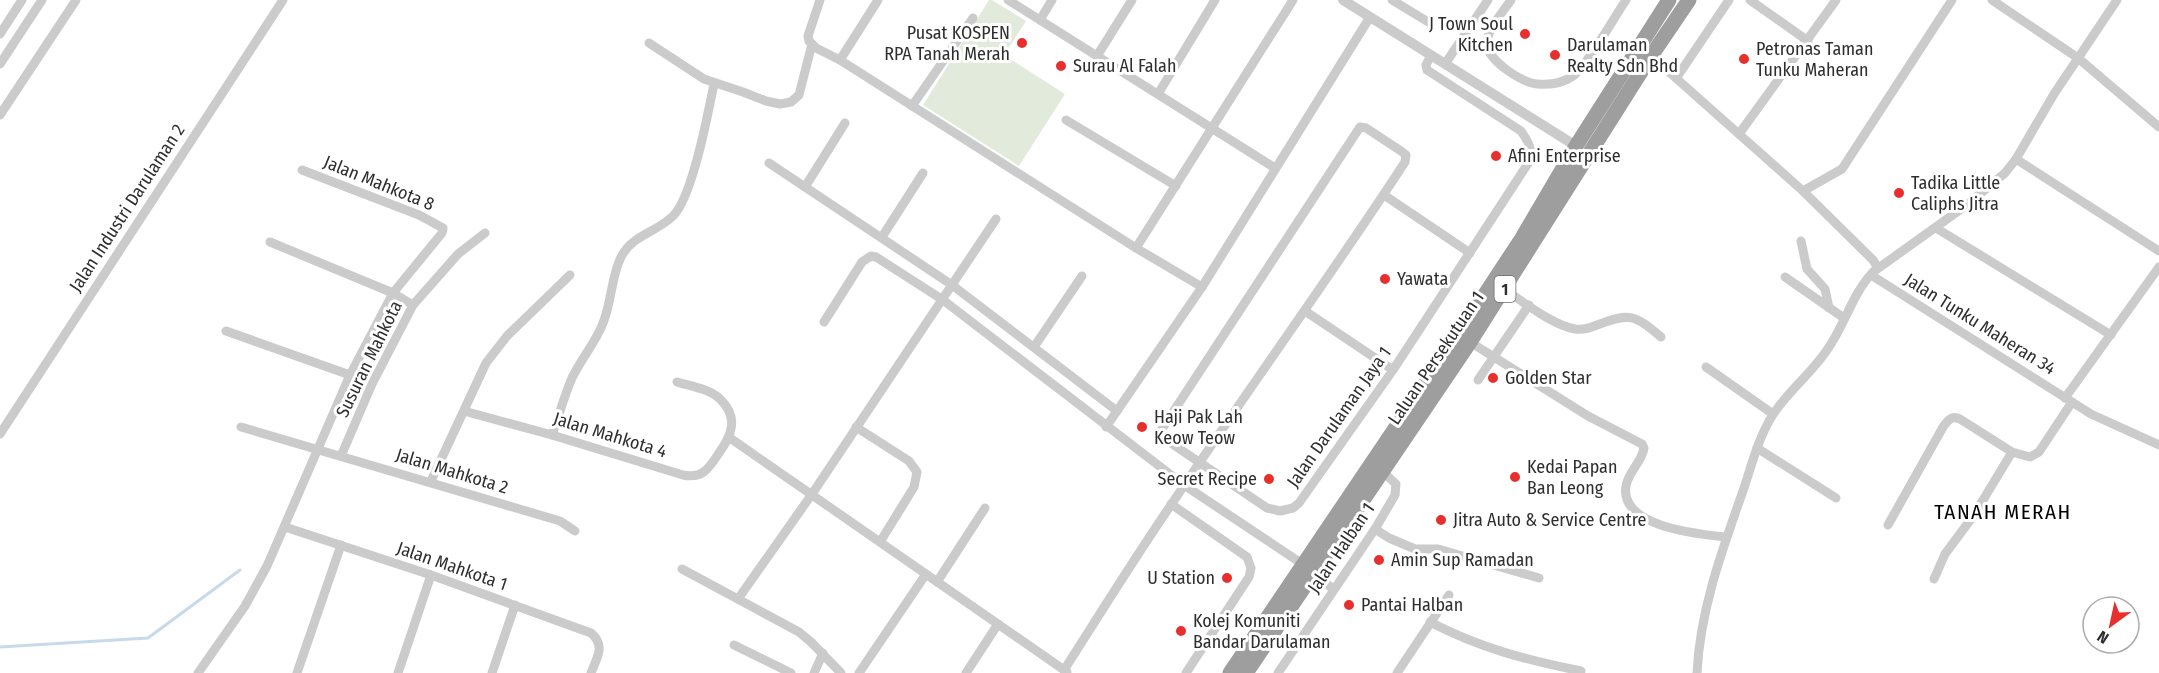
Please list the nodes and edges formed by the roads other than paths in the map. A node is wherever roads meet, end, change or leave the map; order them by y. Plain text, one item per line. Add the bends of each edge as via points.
1 (22, 0) edge
2 (42, 0) edge
3 (76, 0) edge
4 (283, 0) edge
5 (820, 0) edge
6 (878, 0) edge
7 (1008, 0) edge
8 (1052, 0) edge
9 (1132, 0) edge
10 (1215, 0) edge
11 (1293, 0) edge
12 (1343, 0) edge
13 (1392, 0) edge
14 (1488, 0) edge
15 (1511, 0) edge
16 (1626, 0) edge
17 (1669, 0) edge
18 (1689, 0) edge
19 (1729, 0) edge
20 (1750, 0) edge
21 (1836, 0) edge
22 (1952, 0) edge
23 (1992, 0) edge
24 (2117, 0) edge
25 (1370, 17) junction
26 (973, 18) dead end
27 (1040, 20) junction
28 (1430, 23) dead end
29 (0, 34) edge
30 (1808, 41) junction
31 (649, 43) dead end
32 (812, 44) junction
33 (1431, 55) junction
34 (1097, 56) junction
35 (1651, 56) junction
36 (2078, 58) junction
37 (840, 60) junction
38 (0, 64) edge
39 (1445, 64) junction
40 (1677, 77) junction
41 (714, 84) junction
42 (1158, 94) junction
43 (912, 106) junction
44 (1516, 108) junction
45 (0, 115) edge
46 (1065, 120) dead end
47 (1507, 122) junction
48 (845, 123) dead end
49 (2159, 127) edge
50 (1213, 129) junction
51 (1739, 134) junction
52 (1576, 146) junction
53 (2016, 159) junction
54 (769, 163) dead end
55 (1275, 168) junction
56 (302, 170) dead end
57 (923, 173) dead end
58 (1176, 186) junction
59 (805, 187) junction
60 (1803, 191) junction
61 (1384, 195) junction
62 (996, 219) dead end
63 (1936, 228) junction
64 (485, 233) dead end
65 (882, 237) junction
66 (1801, 241) dead end
67 (270, 242) dead end
68 (1136, 248) junction
69 (2159, 250) edge
70 (1470, 253) junction
71 (2159, 267) edge
72 (1874, 271) junction
73 (570, 275) dead end
74 (1082, 276) dead end
75 (1785, 278) dead end
76 (952, 285) junction
77 (1202, 287) junction
78 (1505, 290) junction
79 (393, 293) junction
80 (943, 300) junction
81 (413, 305) junction
82 (1529, 305) junction
83 (1829, 308) junction
84 (1305, 311) junction
85 (1845, 318) junction
86 (824, 322) dead end
87 (226, 330) dead end
88 (2111, 335) junction
89 (1661, 337) dead end
90 (1470, 342) junction
91 (1034, 347) junction
92 (1494, 357) junction
93 (1706, 367) dead end
94 (1393, 369) junction
95 (350, 375) junction
96 (1478, 380) dead end
97 (677, 382) dead end
98 (2069, 400) junction
99 (464, 411) junction
100 (1117, 411) junction
101 (1773, 414) junction
102 (241, 427) dead end
103 (856, 427) junction
104 (1106, 427) junction
105 (0, 434) edge
106 (552, 435) junction
107 (730, 438) junction
108 (2159, 445) edge
109 (1757, 448) junction
110 (317, 450) junction
111 (2012, 452) junction
112 (342, 456) junction
113 (1200, 462) junction
114 (1383, 472) junction
115 (431, 481) junction
116 (1184, 485) junction
117 (812, 494) junction
118 (1836, 498) dead end
119 (1171, 504) junction
120 (985, 508) dead end
121 (1888, 525) dead end
122 (285, 526) junction
123 (1375, 529) junction
124 (575, 531) dead end
125 (1726, 537) junction
126 (880, 542) junction
127 (341, 545) junction
128 (682, 569) dead end
129 (1310, 569) junction
130 (926, 574) junction
131 (431, 575) junction
132 (1539, 578) dead end
133 (1934, 579) dead end
134 (937, 582) junction
135 (1333, 589) junction
136 (1449, 594) dead end
137 (738, 599) junction
138 (515, 605) junction
139 (1430, 622) junction
140 (998, 624) junction
141 (734, 645) dead end
142 (823, 653) junction
143 (1066, 671) edge
144 (1581, 671) dead end
145 (198, 673) edge
146 (297, 673) edge
147 (398, 673) edge
148 (492, 673) edge
149 (591, 673) edge
150 (791, 673) edge
151 (814, 673) edge
152 (841, 673) edge
153 (859, 673) edge
154 (966, 673) edge
155 (1186, 673) edge
156 (1230, 673) edge
157 (1246, 673) edge
158 (1278, 673) edge
159 (1397, 673) edge
160 (1697, 673) edge

1 - 29 street
2 - 38 street
3 - 45 street
4 - 105 street, Jalan Industri Darulaman 2
5 - 32 street via 808,36
6 - 37 street
7 - 27 street
8 - 27 street
9 - 34 street
10 - 42 street
11 - 50 street
12 - 25 street
13 - 28 street
14 - 39 street
15 - 16 street via 1488,37 1488,52 1503,67 1538,84 1559,83 1577,74
17 - 52 highway, Laluan Persekutuan 1 / 1
18 - 35 highway, Laluan Persekutuan 1 / 1
19 - 40 street
20 - 30 street
21 - 30 street
22 - 60 street via 1842,169
23 - 36 street
24 - 36 street
25 - 33 street
25 - 55 street
26 - 43 street
27 - 34 street
30 - 51 street
31 - 41 street
32 - 37 street
32 - 41 street via 800,95 791,102 766,101
33 - 39 street
33 - 47 street, Jalan Darulaman Jaya 1 via 1427,70
34 - 42 street
35 - 40 street, Jalan Tunku Maheran 34
35 - 78 highway, Laluan Persekutuan 1 / 1
36 - 49 street
36 - 53 street
37 - 43 street
39 - 44 street
40 - 51 street, Jalan Tunku Maheran 34
41 - 106 street via 683,200 675,214 630,244 621,257 606,317 573,377
42 - 50 street
43 - 68 street
44 - 47 street
44 - 52 street
46 - 58 street
47 - 70 street, Jalan Darulaman Jaya 1 via 1526,138 1531,159
48 - 59 street
50 - 55 street
50 - 58 street
51 - 60 street, Jalan Tunku Maheran 34
52 - 129 highway, Laluan Persekutuan 1 / 1
53 - 63 street via 1987,190
53 - 69 street
54 - 59 street
55 - 77 street
56 - 79 street, Jalan Mahkota 8 via 443,228
57 - 65 street
58 - 68 street
59 - 65 street
60 - 72 street, Jalan Tunku Maheran 34 via 1873,260
61 - 70 street
61 - 84 street
61 - 113 street via 1406,155 1359,127 1160,432
62 - 76 street
63 - 72 street
63 - 88 street
64 - 81 street, Susuran Mahkota via 458,254
65 - 76 street
66 - 83 street via 1807,269 1825,289
67 - 79 street
68 - 77 street
70 - 94 street, Jalan Darulaman Jaya 1
71 - 88 street
72 - 85 street via 1854,296
72 - 98 street, Jalan Tunku Maheran 34
73 - 99 street via 496,348
74 - 91 street
75 - 83 street
76 - 80 street
76 - 91 street
77 - 100 street
78 - 82 street
78 - 90 highway, Laluan Persekutuan 1 / 1
79 - 81 street
79 - 95 street
80 - 86 street via 871,256 862,262
80 - 103 street
80 - 104 street
81 - 112 street, Susuran Mahkota via 372,384
82 - 89 street via 1571,328 1589,328 1629,317
82 - 92 street
83 - 85 street
84 - 94 street
84 - 113 street
85 - 101 street via 1817,364
87 - 95 street
88 - 98 street
90 - 92 street
90 - 114 highway, Laluan Persekutuan 1 / 1
91 - 100 street
92 - 96 street
92 - 125 street via 1588,416 1642,444 1643,454 1625,487 1629,506 1647,519 1672,528
93 - 101 street
94 - 113 street, Jalan Darulaman Jaya 1 via 1293,508 1267,508
95 - 110 street
97 - 107 street via 719,397 731,418
98 - 108 street, Jalan Tunku Maheran 34
98 - 111 street via 2039,452 2030,457
99 - 106 street, Jalan Mahkota 4
99 - 115 street
100 - 104 street
101 - 109 street
102 - 110 street, Jalan Mahkota 2
103 - 117 street
103 - 126 street via 909,461 917,472 914,487
104 - 116 street
106 - 107 street, Jalan Mahkota 4 via 694,477 705,473
107 - 117 street
109 - 118 street
109 - 125 street
110 - 112 street, Jalan Mahkota 2
110 - 122 street
111 - 121 street via 1955,416 1951,418
111 - 133 street via 1945,554
112 - 115 street, Jalan Mahkota 2
113 - 116 street
114 - 123 street, Jalan Halban 1 via 1396,484 1397,491
114 - 129 highway, Laluan Persekutuan 1 / 1
115 - 124 street, Jalan Mahkota 2 via 560,521
116 - 119 street
116 - 129 street
117 - 126 street
117 - 137 street
119 - 143 street
119 - 155 street via 1247,557 1251,568 1249,577
120 - 134 street
122 - 127 street, Jalan Mahkota 1
122 - 145 street via 244,606
123 - 132 street via 1415,549 1438,549
123 - 135 street, Jalan Halban 1
125 - 160 street via 1706,612
126 - 130 street
127 - 131 street, Jalan Mahkota 1
127 - 146 street
128 - 137 street
129 - 135 street
129 - 156 highway, Laluan Persekutuan 1 / 1
129 - 157 highway, Laluan Persekutuan 1 / 1
130 - 134 street
130 - 153 street
131 - 138 street, Jalan Mahkota 1
131 - 147 street
134 - 140 street
135 - 158 street, Jalan Halban 1
136 - 139 street
137 - 142 street via 799,632
138 - 148 street
138 - 149 street, Jalan Mahkota 1 via 598,639 600,646
139 - 144 street via 1502,653
139 - 159 street
140 - 143 street
140 - 154 street
141 - 150 street
142 - 151 street
142 - 152 street

